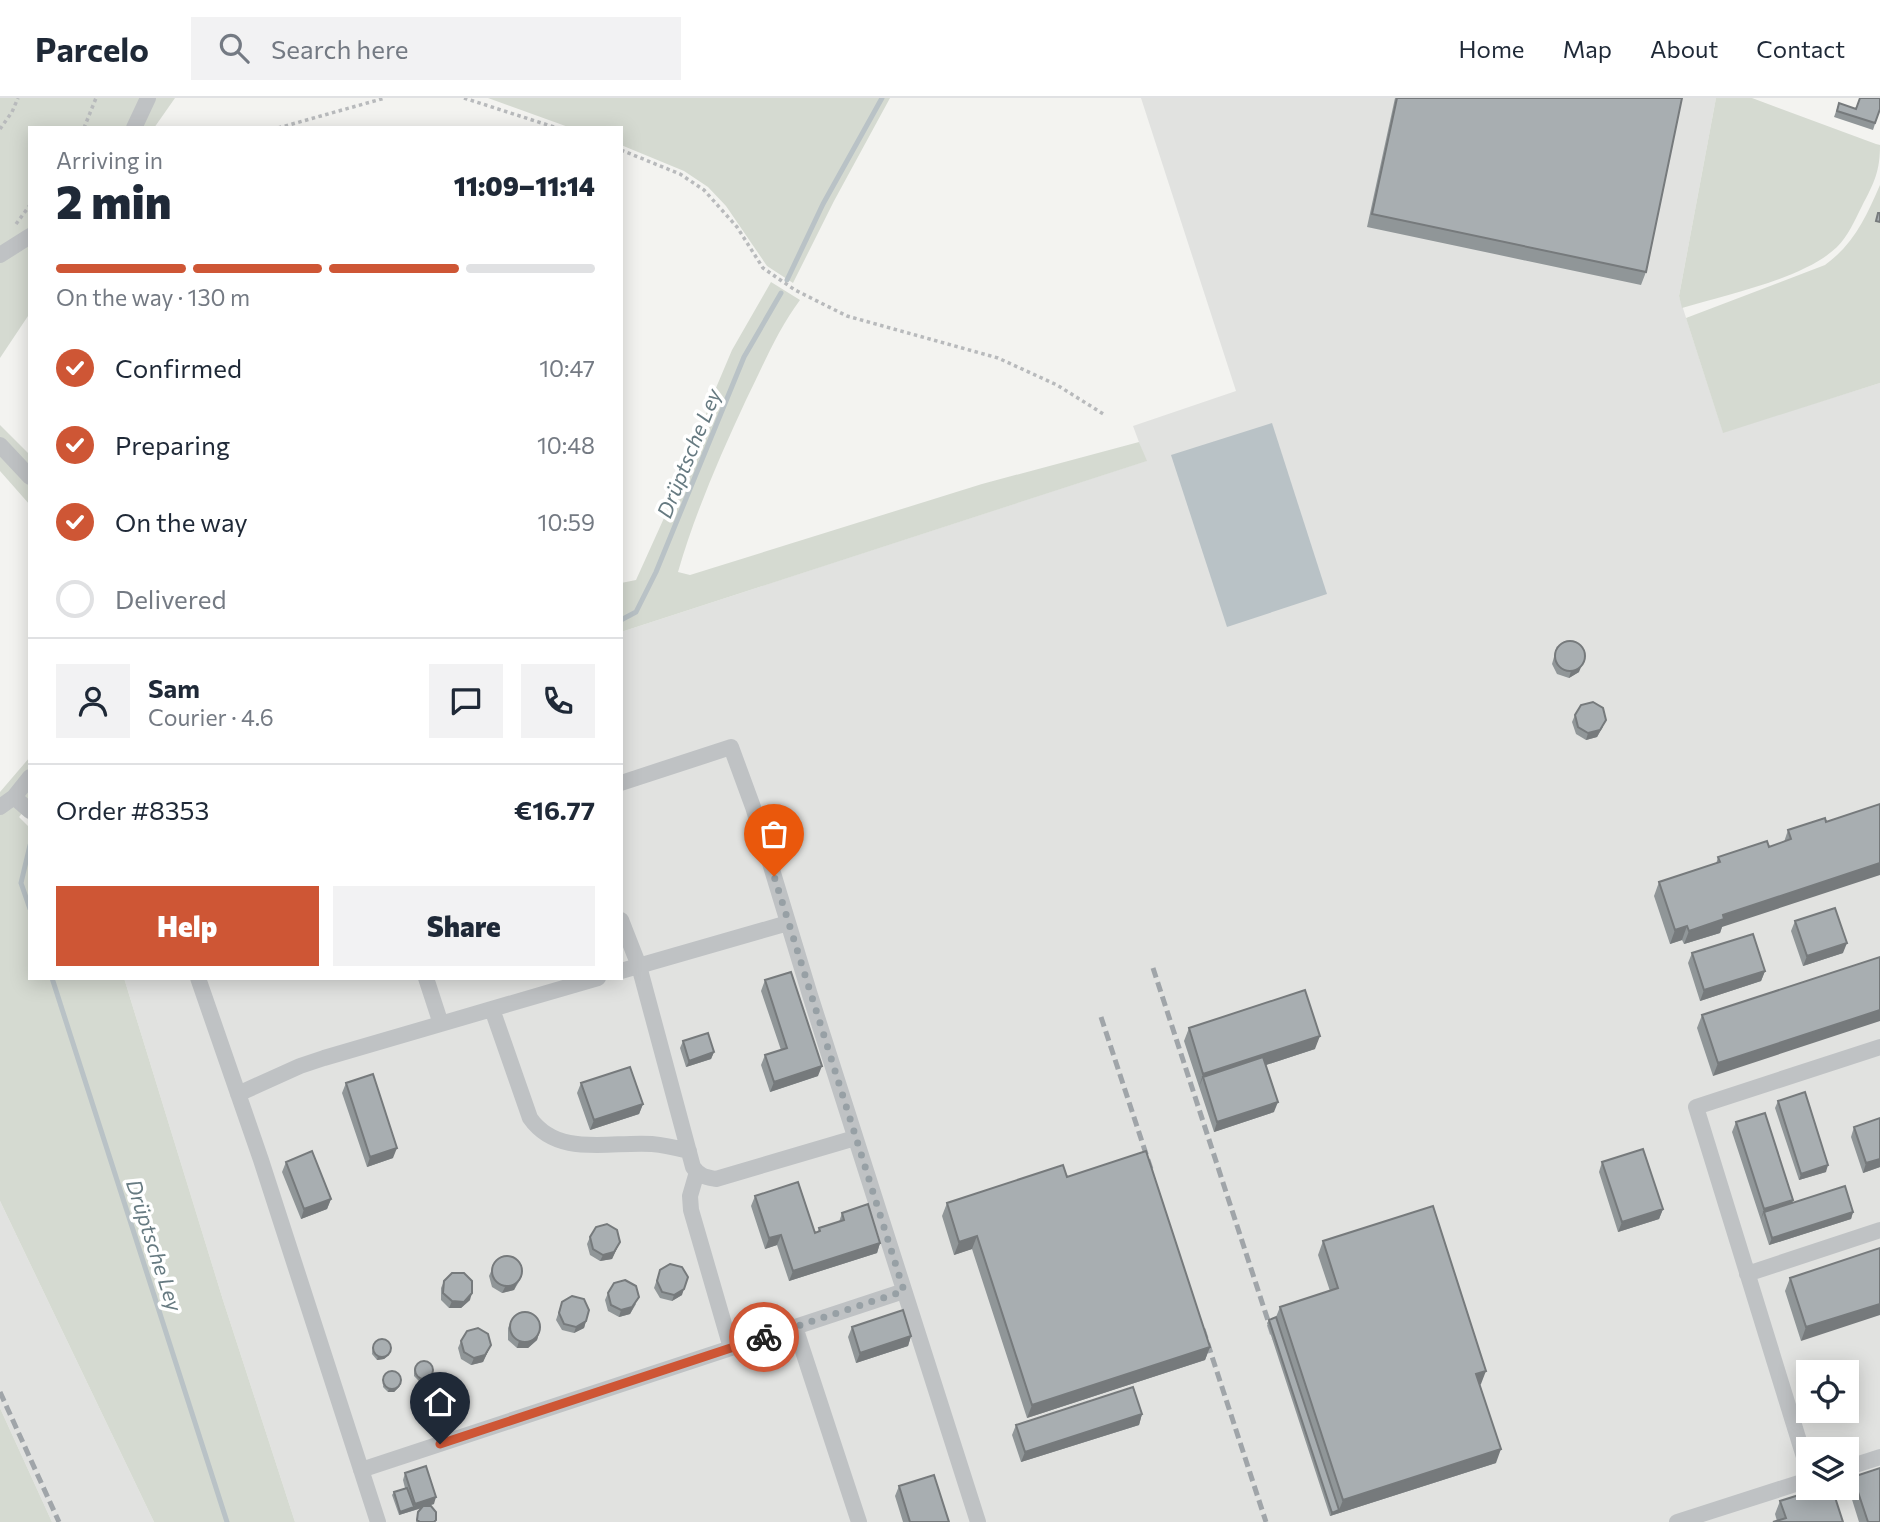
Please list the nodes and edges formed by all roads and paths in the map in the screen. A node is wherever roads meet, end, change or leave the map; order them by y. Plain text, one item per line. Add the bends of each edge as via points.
1 (18, 98) edge
2 (96, 98) edge
3 (148, 98) edge
4 (385, 98) edge
5 (464, 98) edge
6 (484, 101) edge
7 (85, 126) edge
8 (135, 126) edge
9 (285, 126) edge
10 (552, 126) edge
11 (0, 129) edge
12 (623, 151) edge
13 (28, 237) edge
14 (0, 255) edge
15 (1105, 415) dead end
16 (0, 444) edge
17 (28, 475) edge
18 (28, 780) edge
19 (623, 782) edge
20 (14, 797) junction
21 (0, 807) edge
22 (28, 809) edge
23 (788, 923) junction
24 (623, 925) edge
25 (639, 966) junction
26 (623, 970) edge
27 (199, 980) edge
28 (427, 980) edge
29 (591, 980) edge
30 (492, 1009) junction
31 (441, 1024) junction
32 (1880, 1047) edge
33 (238, 1094) junction
34 (855, 1138) junction
35 (689, 1152) junction
36 (697, 1172) junction
37 (1880, 1230) edge
38 (1747, 1274) junction
39 (904, 1291) junction
40 (795, 1327) junction
41 (731, 1348) junction
42 (1798, 1437) edge
43 (1880, 1457) edge
44 (1859, 1464) edge
45 (361, 1470) junction
46 (1796, 1484) edge
47 (378, 1522) edge
48 (859, 1522) edge
49 (978, 1522) edge
50 (1677, 1522) edge

1 - 11 path
2 - 7 path
3 - 8 lane
4 - 9 path
5 - 6 path
6 - 10 path
12 - 15 path via 680,174 704,190 737,227 763,268 795,290 847,316 998,358 1057,385
13 - 14 lane
16 - 17 lane
18 - 20 lane
19 - 23 lane via 731,747
20 - 21 lane
20 - 22 lane
23 - 25 lane
23 - 34 lane
24 - 25 lane
25 - 26 lane
25 - 35 lane
27 - 33 lane
28 - 31 lane
29 - 30 lane
30 - 31 lane
30 - 35 lane via 537,1128 567,1143 650,1144
31 - 33 lane via 300,1066
32 - 38 lane via 1696,1107
33 - 45 lane
34 - 36 lane via 716,1179
34 - 39 lane
35 - 36 lane
36 - 41 lane via 691,1210
37 - 38 lane
38 - 42 lane
39 - 40 lane
39 - 49 lane
40 - 41 lane
40 - 48 lane
41 - 45 lane
43 - 44 lane
45 - 47 lane
46 - 50 lane

